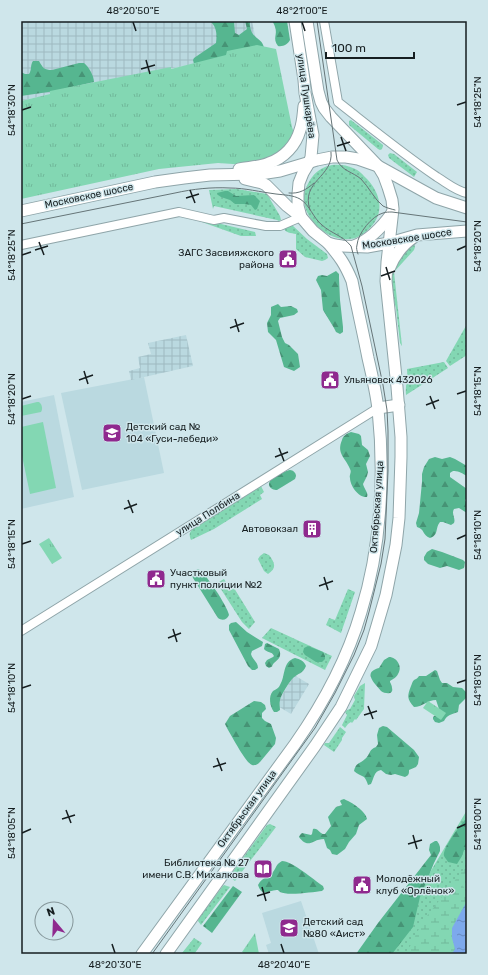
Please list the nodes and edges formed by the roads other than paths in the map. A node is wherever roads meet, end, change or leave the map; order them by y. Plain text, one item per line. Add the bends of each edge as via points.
1 (295, 21) edge
2 (307, 21) edge
3 (324, 21) edge
4 (305, 93) junction
5 (309, 163) junction
6 (378, 166) junction
7 (210, 175) junction
8 (229, 175) junction
9 (467, 193) edge
10 (467, 208) edge
11 (21, 211) edge
12 (392, 212) junction
13 (301, 217) junction
14 (467, 231) edge
15 (417, 236) junction
16 (328, 243) junction
17 (389, 243) junction
18 (21, 245) edge
19 (351, 246) junction
20 (386, 281) junction
21 (398, 405) junction
22 (378, 408) junction
23 (21, 631) edge
24 (142, 954) edge
25 (166, 954) edge

1 - 4 main road, улица Пушкарёва
2 - 6 main road, улица Пушкарёва via 321,102 341,129
3 - 9 street via 338,102 430,172 461,192
4 - 5 main road, улица Пушкарёва via 314,136
4 - 7 main road via 300,130 296,140 279,159
5 - 6 main road via 325,158 346,157
5 - 8 main road, Московское шоссе via 280,171
5 - 13 main road, улица Пушкарёва via 298,188
6 - 10 main road via 436,198
6 - 12 main road via 392,200
7 - 8 main road, Московское шоссе
7 - 11 main road, Московское шоссе via 156,182
8 - 13 main road, Московское шоссе via 262,182
12 - 17 main road, Октябрьская улица
12 - 19 main road via 378,230
13 - 16 main road, Московское шоссе
13 - 18 street via 280,226 266,226 224,218 214,220 179,212
14 - 15 main road, Московское шоссе
15 - 17 main road, Московское шоссе
15 - 20 main road via 397,254
16 - 19 main road, Московское шоссе
16 - 22 main road, Октябрьская улица via 347,268 352,281
17 - 19 main road, Московское шоссе via 367,247
17 - 20 main road, Октябрьская улица
20 - 21 main road, Октябрьская улица
21 - 22 main road, улица Полбина
21 - 25 main road, Октябрьская улица via 401,457 396,545 386,596 371,646 341,707
22 - 23 street, улица Полбина
22 - 24 main road, Октябрьская улица via 381,460 376,543 372,570 350,646 326,696 302,734

